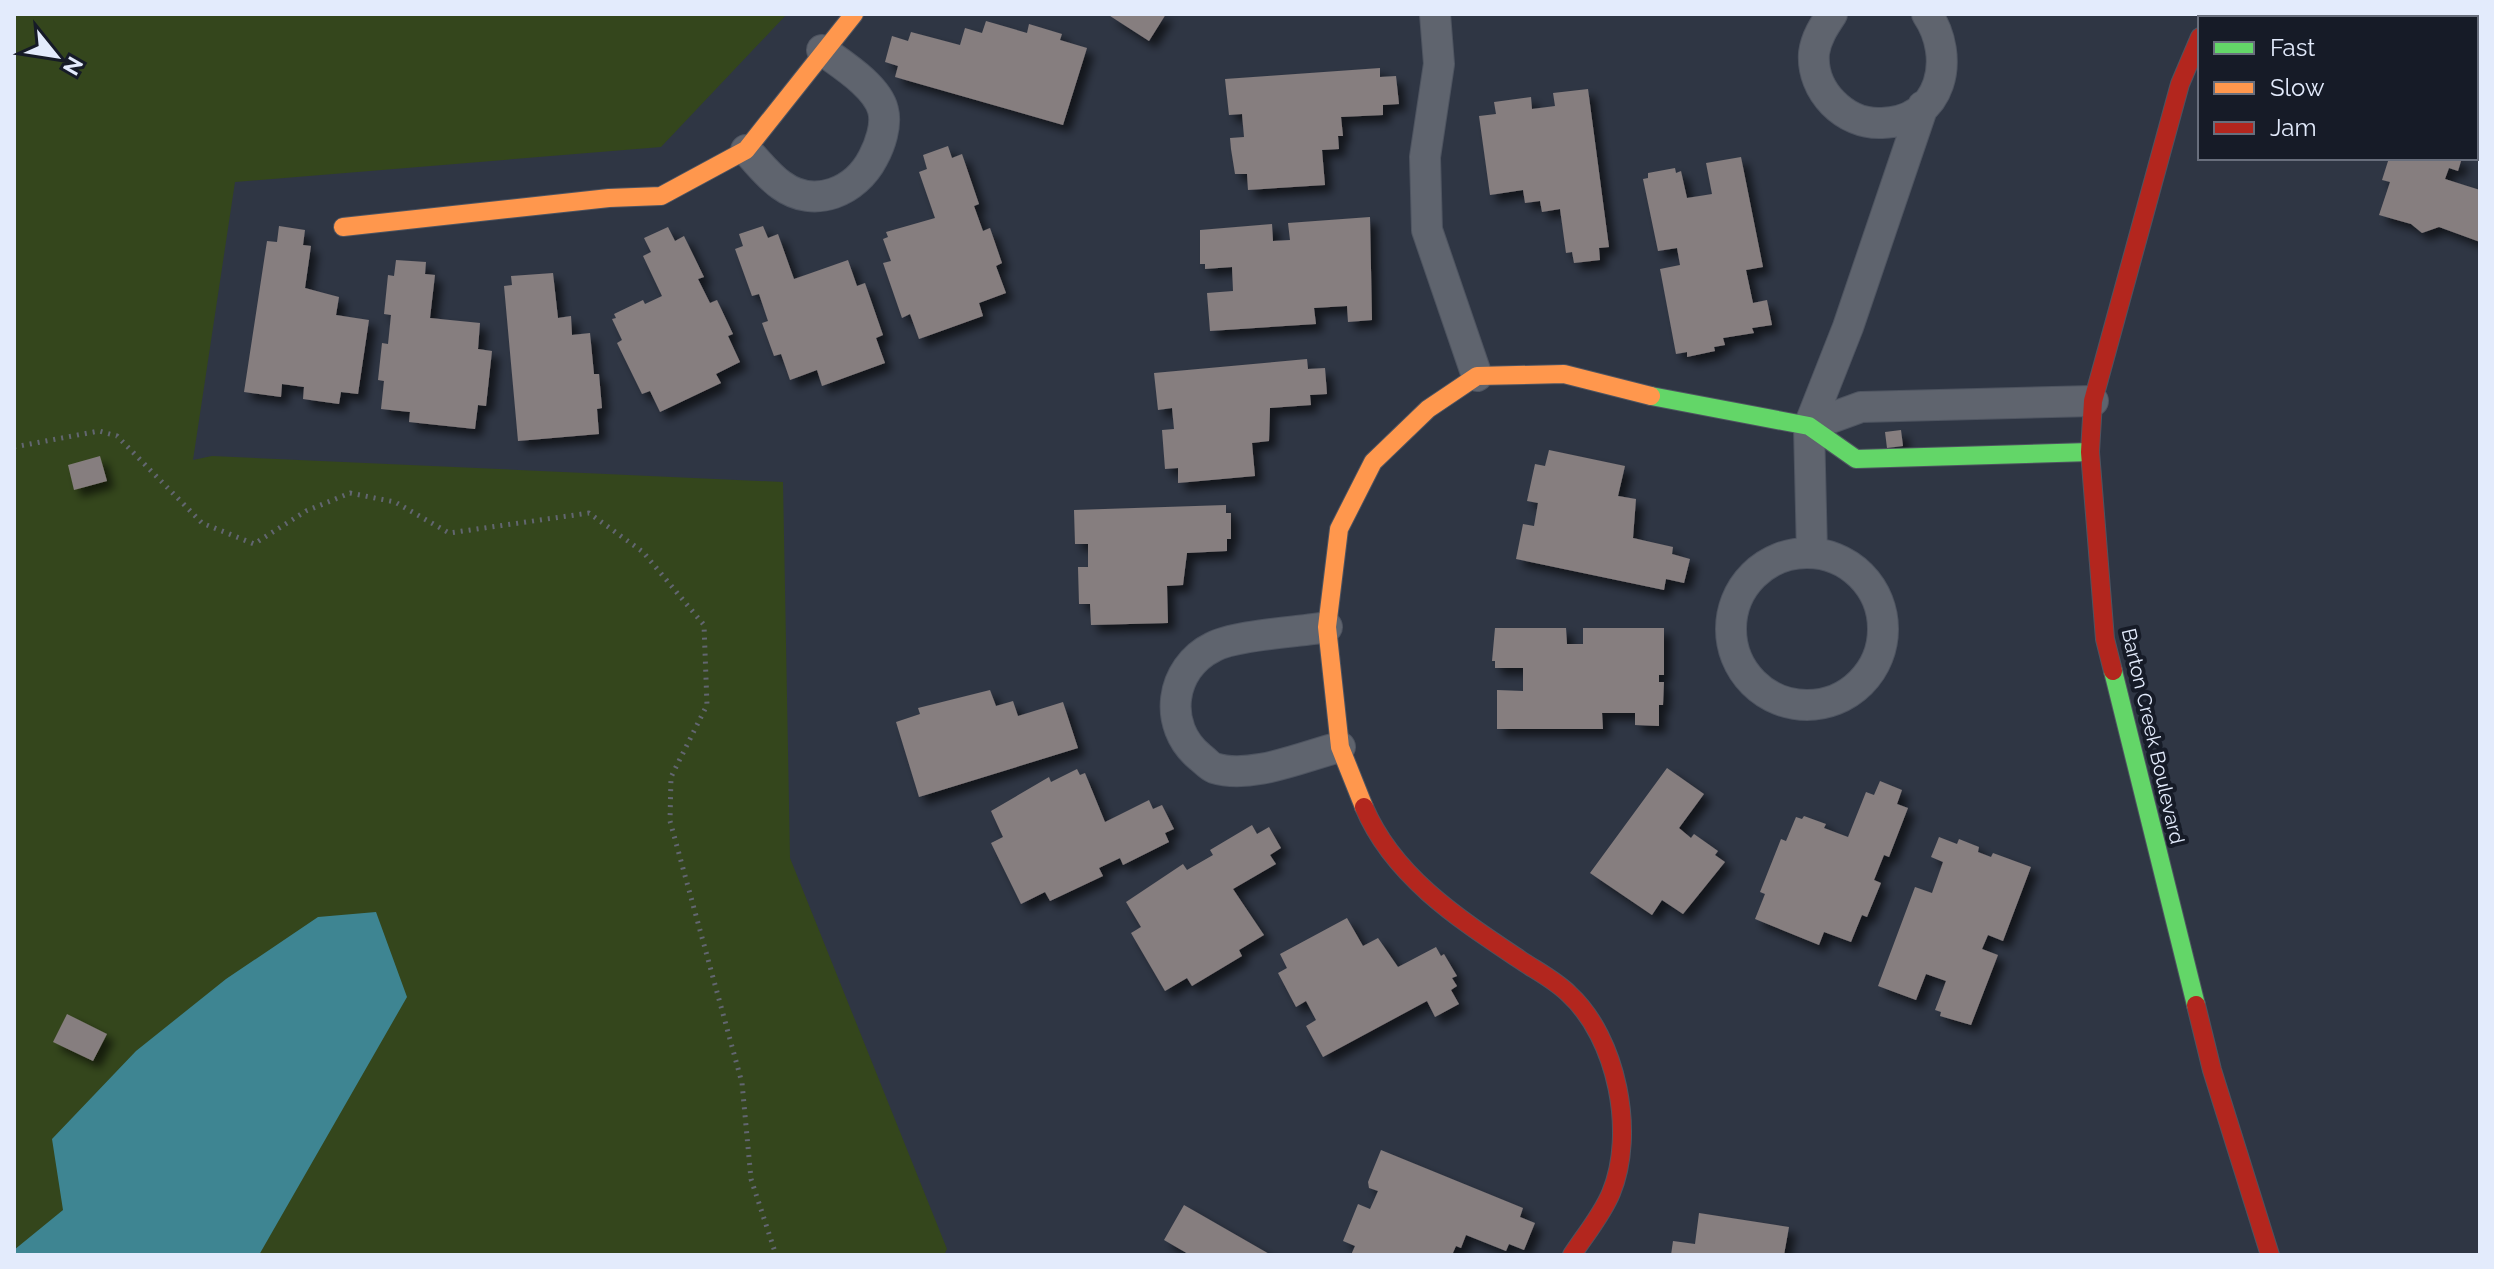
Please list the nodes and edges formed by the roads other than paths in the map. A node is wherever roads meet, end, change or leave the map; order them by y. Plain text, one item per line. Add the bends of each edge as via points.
1 (854, 14) edge
2 (1435, 14) edge
3 (1832, 14) edge
4 (1927, 14) edge
5 (2198, 42) edge
6 (822, 50) junction
7 (1923, 106) junction
8 (746, 150) junction
9 (343, 227) dead end
10 (1477, 376) junction
11 (2093, 401) junction
12 (1931, 403) junction
13 (1809, 426) junction
14 (2090, 452) junction
15 (1932, 459) junction
16 (1812, 553) junction
17 (1327, 627) junction
18 (1340, 747) junction
19 (1572, 1255) edge
20 (2270, 1255) edge

1 - 6 street
2 - 10 street via 1439,64 1425,157 1427,230
3 - 7 street via 1814,53 1816,75 1833,103 1861,121 1883,123 1905,118
4 - 7 street via 1944,50 1936,90
5 - 11 street, Barton Creek Boulevard via 2180,84
6 - 8 street
6 - 8 street via 861,78 883,110 881,143 865,175 837,195 809,196 782,186
7 - 13 street
8 - 9 street via 661,196
10 - 13 street via 1564,374
10 - 17 street via 1428,409 1373,462 1339,529
11 - 12 street
11 - 14 street, Barton Creek Boulevard
12 - 13 street via 1861,407
12 - 15 street
13 - 15 street via 1856,459
13 - 16 street
14 - 15 street
14 - 20 street, Barton Creek Boulevard via 2105,639 2212,1070
16 - 16 street via 1766,564 1748,580 1730,624 1732,648 1757,688 1803,706 1829,703 1853,691 1871,671 1881,647 1883,620 1875,595 1859,573 1837,559
17 - 18 street
17 - 18 street via 1215,645 1191,661 1177,687 1174,718 1190,749 1213,768 1247,770
18 - 19 street via 1373,828 1407,871 1447,911 1570,994 1607,1048 1621,1106 1621,1158 1611,1194

